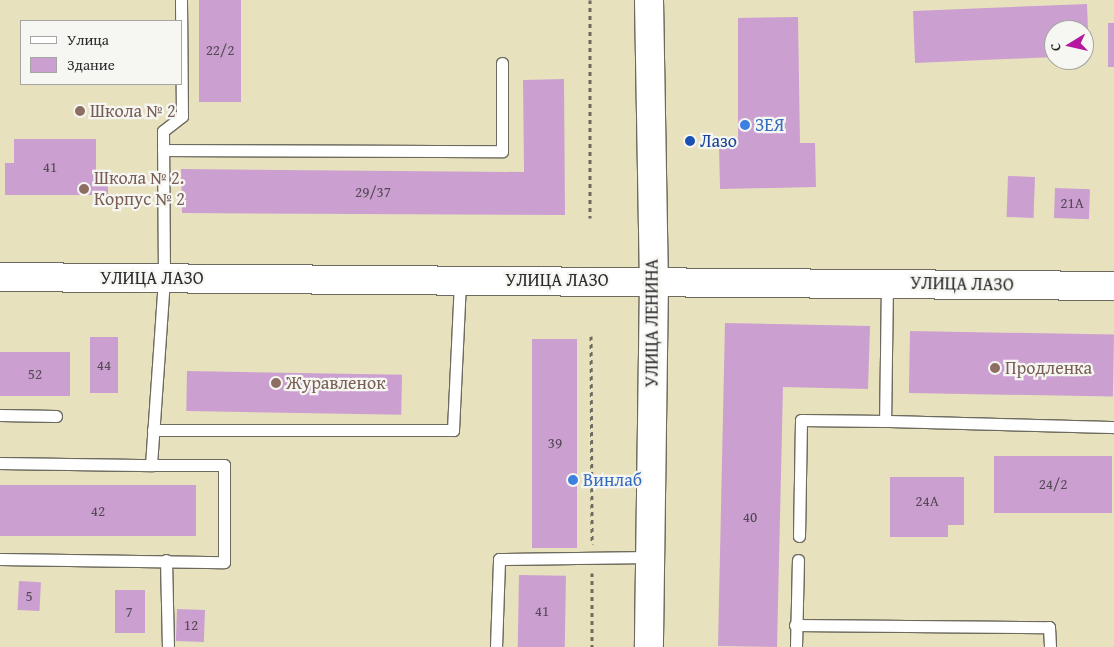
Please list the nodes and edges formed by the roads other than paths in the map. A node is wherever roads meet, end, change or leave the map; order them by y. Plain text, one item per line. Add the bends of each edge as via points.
1 (182, 0) edge
2 (649, 0) edge
3 (502, 64) dead end
4 (163, 150) junction
5 (0, 277) edge
6 (164, 278) junction
7 (460, 279) junction
8 (654, 281) junction
9 (887, 283) junction
10 (1114, 286) edge
11 (0, 415) edge
12 (56, 416) dead end
13 (885, 421) junction
14 (1114, 427) edge
15 (153, 430) junction
16 (0, 463) edge
17 (151, 465) junction
18 (799, 536) dead end
19 (650, 557) junction
20 (0, 559) edge
21 (166, 560) junction
22 (798, 560) dead end
23 (796, 625) junction
24 (168, 647) edge
25 (496, 647) edge
26 (649, 647) edge
27 (796, 647) edge
28 (1050, 647) edge

1 - 4 lane via 182,116 164,132
2 - 8 main road, УЛИЦА ЛЕНИНА
3 - 4 lane via 502,152
4 - 6 lane
5 - 6 main road, УЛИЦА ЛАЗО
6 - 7 main road, УЛИЦА ЛАЗО
6 - 15 lane
7 - 8 main road, УЛИЦА ЛАЗО
7 - 15 lane via 453,430
8 - 9 main road, УЛИЦА ЛАЗО
8 - 19 main road, УЛИЦА ЛЕНИНА
9 - 10 main road, УЛИЦА ЛАЗО
9 - 13 lane
11 - 12 lane
13 - 14 lane
13 - 18 lane via 801,420
15 - 17 lane
16 - 17 lane
17 - 21 lane via 224,465 224,562
19 - 25 lane via 499,560
19 - 26 main road, УЛИЦА ЛЕНИНА
20 - 21 lane
21 - 24 lane
22 - 23 lane
23 - 27 lane
23 - 28 lane via 1049,626

